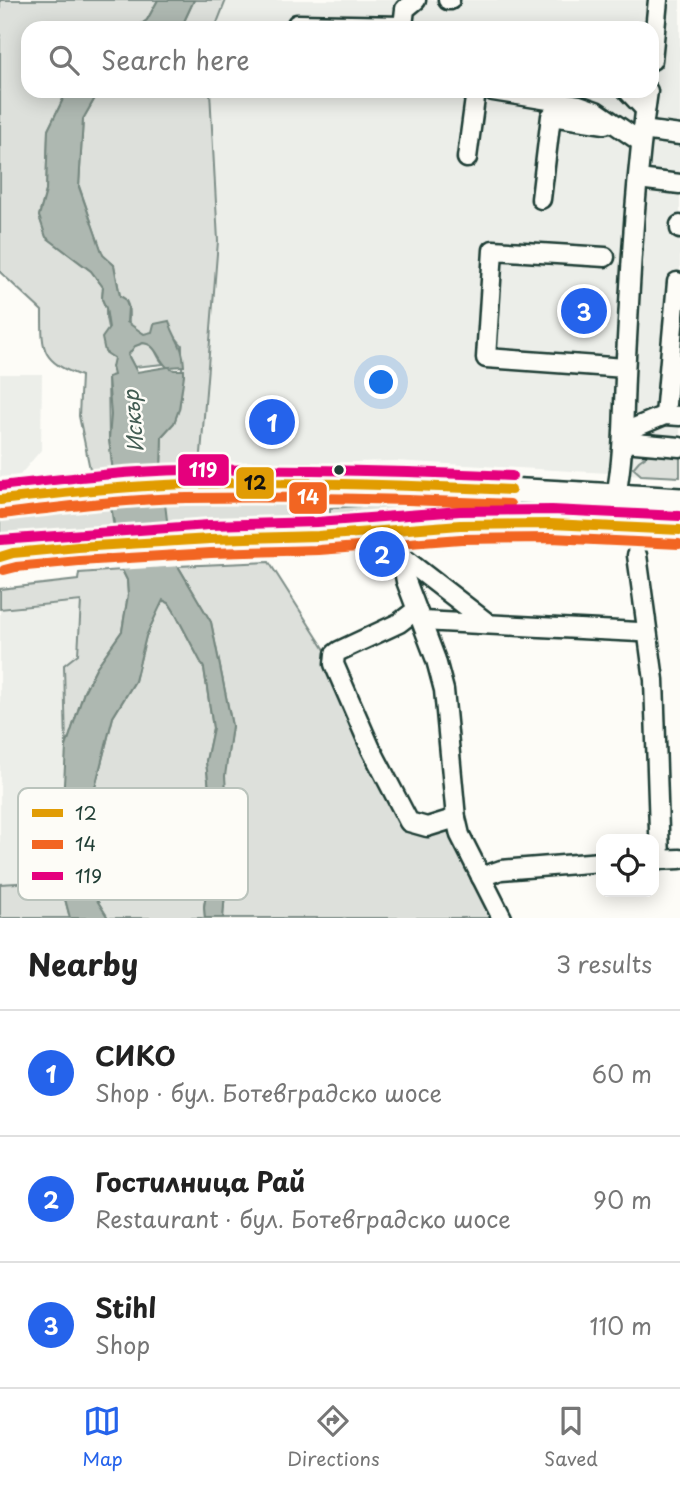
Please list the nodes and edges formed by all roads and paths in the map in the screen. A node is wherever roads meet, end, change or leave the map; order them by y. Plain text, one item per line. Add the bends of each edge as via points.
1 (416, 0) edge
2 (658, 0) edge
3 (404, 21) edge
4 (656, 21) edge
5 (475, 98) edge
6 (536, 98) edge
7 (635, 98) edge
8 (647, 98) edge
9 (645, 109) junction
10 (622, 128) junction
11 (680, 135) edge
12 (642, 136) junction
13 (467, 158) dead end
14 (638, 179) junction
15 (680, 184) edge
16 (541, 199) dead end
17 (605, 257) dead end
18 (677, 282) dead end
19 (625, 368) junction
20 (673, 415) edge
21 (624, 437) junction
22 (680, 447) edge
23 (616, 496) junction
24 (0, 500) edge
25 (680, 500) edge
26 (492, 524) junction
27 (400, 528) junction
28 (680, 530) edge
29 (4, 555) edge
30 (637, 555) dead end
31 (401, 556) junction
32 (419, 616) junction
33 (489, 624) junction
34 (639, 632) dead end
35 (456, 818) junction
36 (657, 834) edge
37 (680, 859) edge
38 (659, 860) edge
39 (596, 862) edge
40 (481, 877) junction
41 (502, 918) edge

1 - 3 street via 405,9
2 - 4 street
5 - 13 street
6 - 10 street via 579,105
7 - 9 street
8 - 9 street
9 - 12 street
10 - 12 street
10 - 16 street via 551,116
11 - 12 street
12 - 14 street
14 - 15 street
14 - 19 street
17 - 19 street via 493,250 486,358
18 - 20 street
19 - 21 street
20 - 21 street
21 - 22 street
21 - 23 street
23 - 24 main road via 442,487 184,484
23 - 25 main road
23 - 26 main road via 595,509 513,510
26 - 27 main road
26 - 28 main road
27 - 29 main road
27 - 31 street
30 - 36 street via 654,680
31 - 32 street
31 - 33 street
32 - 33 street
32 - 35 street via 444,690
32 - 35 street via 335,654 334,664 409,822 427,827
33 - 34 street
35 - 40 street
37 - 38 street
39 - 40 street via 501,870
40 - 41 street

